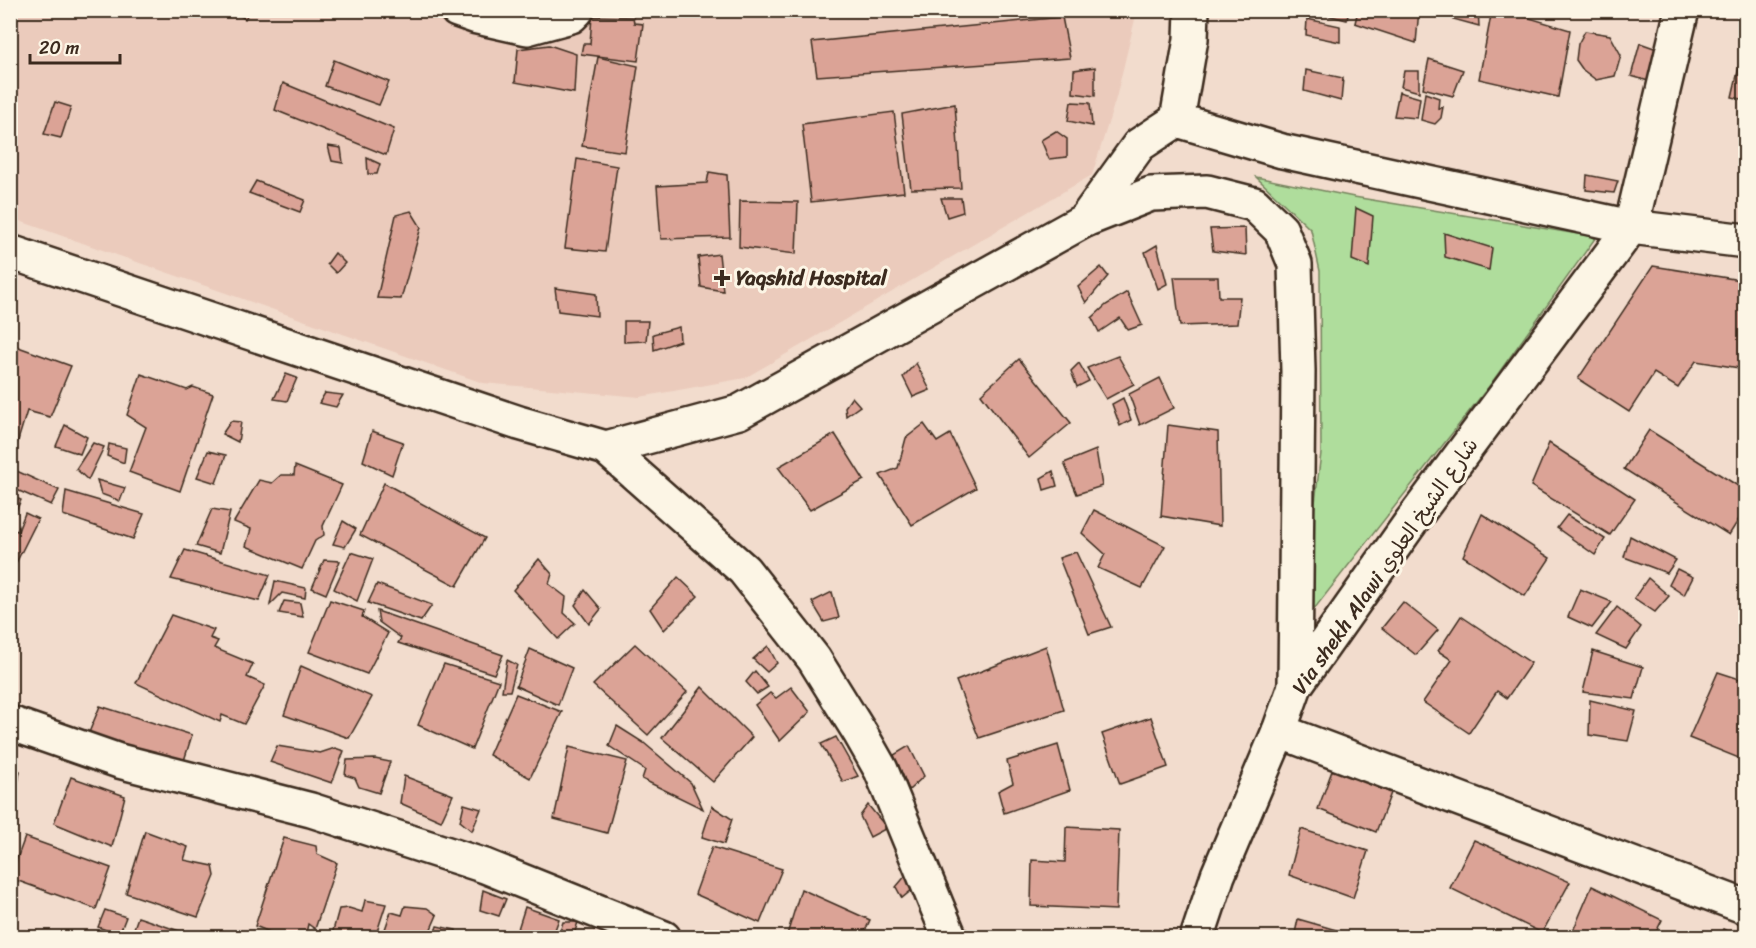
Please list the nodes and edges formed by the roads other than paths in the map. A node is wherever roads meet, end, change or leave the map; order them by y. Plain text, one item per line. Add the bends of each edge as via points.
1 (457, 10) edge
2 (577, 10) edge
3 (1192, 10) edge
4 (1682, 10) edge
5 (1177, 120) junction
6 (1085, 220) junction
7 (1631, 227) junction
8 (1746, 241) edge
9 (10, 252) edge
10 (606, 448) junction
11 (1295, 686) junction
12 (10, 723) edge
13 (1279, 731) junction
14 (1746, 907) edge
15 (664, 938) edge
16 (950, 938) edge
17 (1197, 938) edge

1 - 2 street via 527,28 571,16
3 - 5 street
4 - 7 street
5 - 6 street via 1139,146
5 - 7 street via 1282,150
6 - 10 street via 739,412
6 - 11 street via 1151,194 1207,192 1254,204 1281,230 1295,264
7 - 8 street
7 - 11 street, Via shekh Alawi شارع الشيخ العلوي via 1411,522
9 - 10 street via 519,423
10 - 16 street via 744,570 814,659 881,770
11 - 13 street, Via shekh Alawi شارع الشيخ العلوي
12 - 15 street via 119,761 311,810 485,866
13 - 14 street
13 - 17 street, Via shekh Alawi شارع الشيخ العلوي via 1218,875

